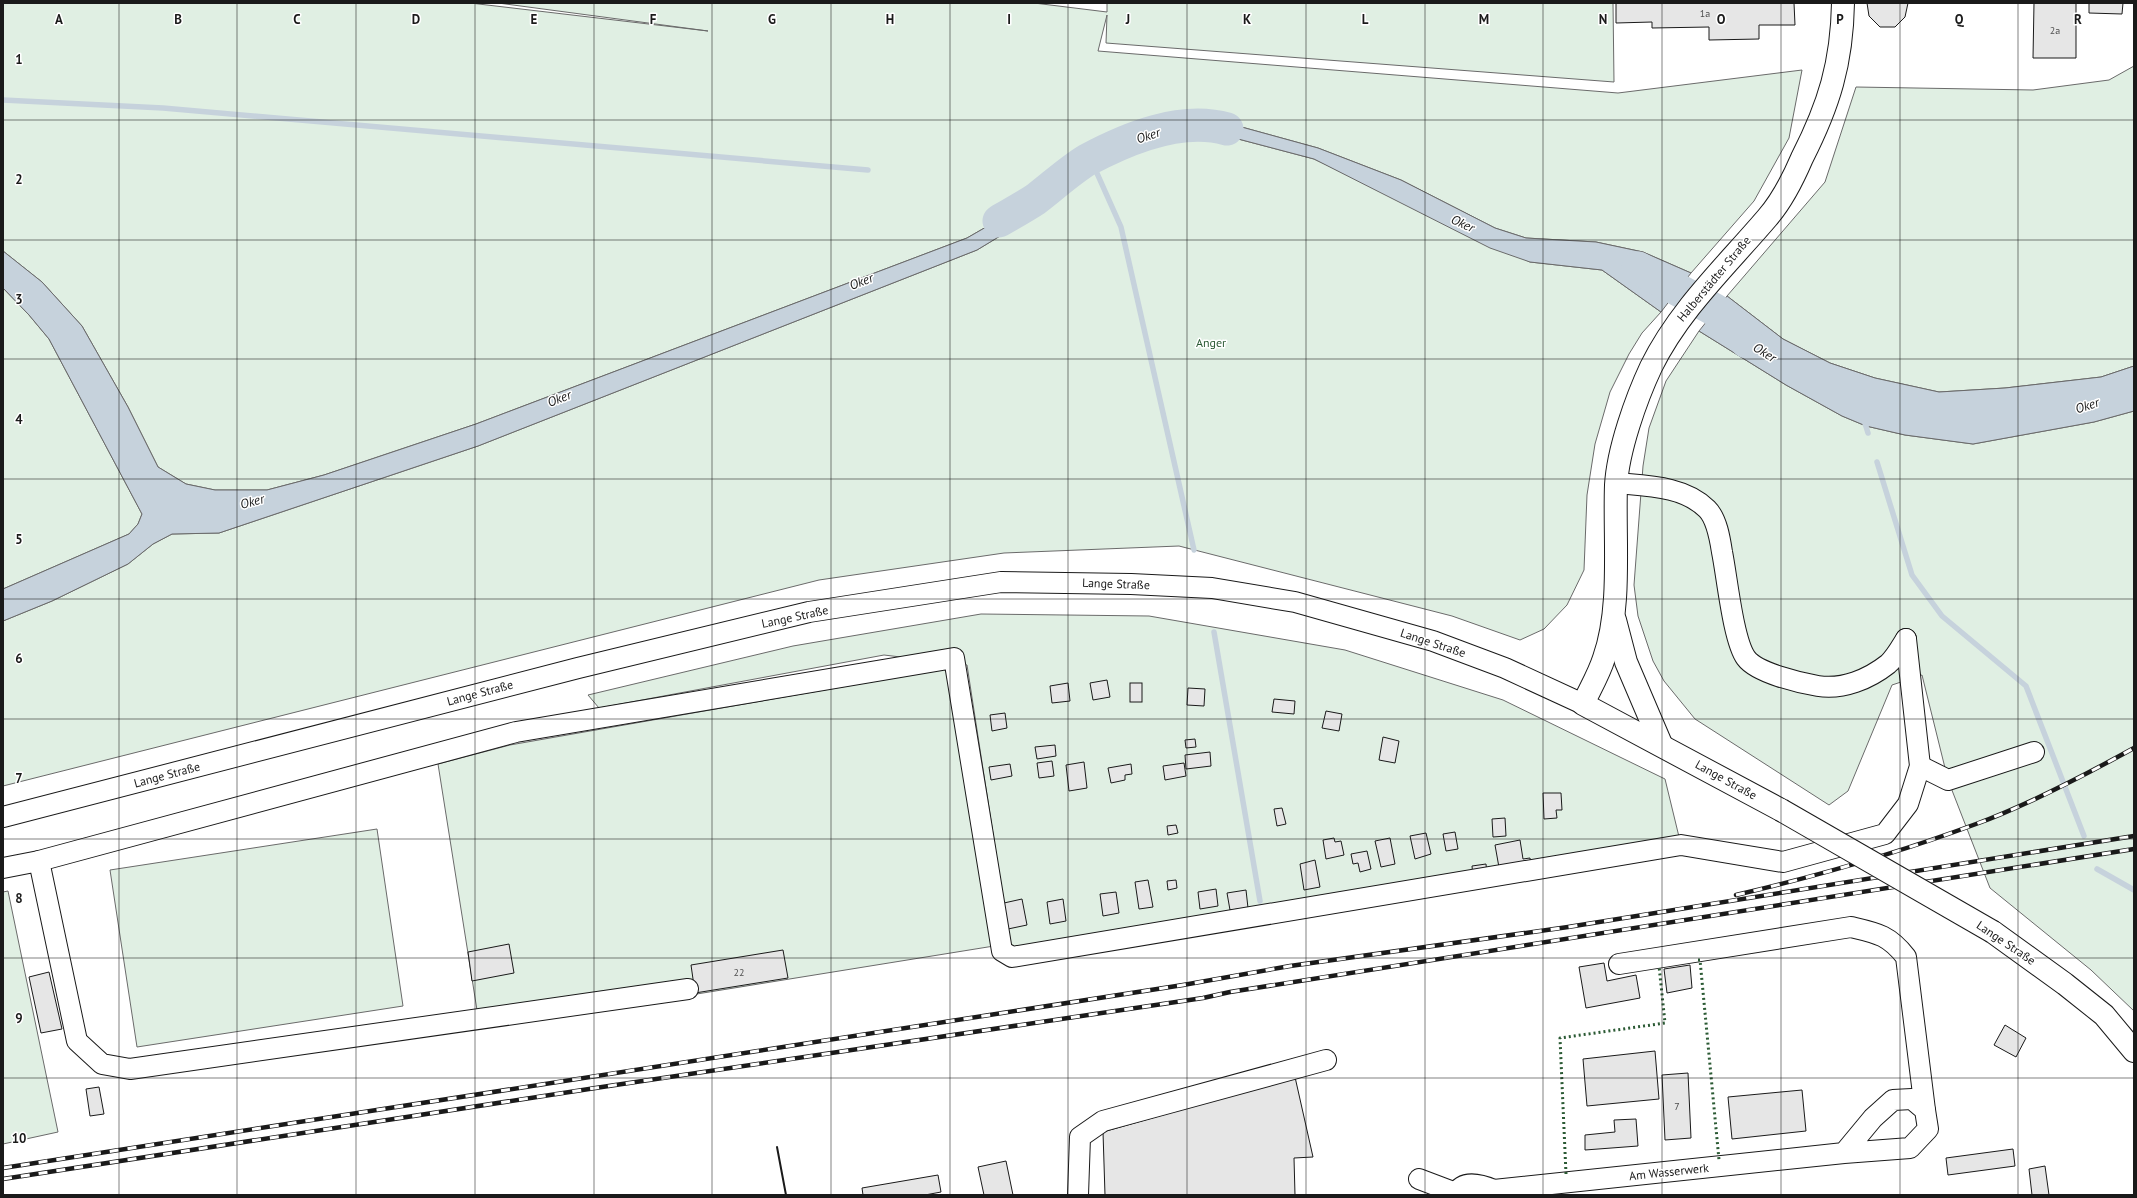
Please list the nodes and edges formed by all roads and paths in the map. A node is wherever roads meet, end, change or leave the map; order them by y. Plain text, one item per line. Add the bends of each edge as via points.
1 (1843, 3) edge
2 (1616, 483) junction
3 (1614, 614) junction
4 (1583, 704) junction
5 (1661, 744) junction
6 (2034, 752) dead end
7 (1920, 766) junction
8 (3, 817) edge
9 (39, 861) junction
10 (3, 868) edge
11 (1619, 964) dead end
12 (688, 989) dead end
13 (2134, 1051) edge
14 (1326, 1060) dead end
15 (1925, 1110) junction
16 (1844, 1153) junction
17 (1419, 1179) dead end
18 (1496, 1192) edge
19 (1455, 1194) edge
20 (1078, 1195) edge

1 - 2 main road, Halberstädter Straße via 1838,64 1818,127 1792,181 1769,216 1701,292 1675,326 1651,367 1627,431
2 - 3 main road, Halberstädter Straße
2 - 7 street via 1662,487 1692,498 1708,510 1720,536 1737,638 1746,658 1761,668 1800,683 1831,688 1860,681 1889,663 1906,639
3 - 4 main road, Halberstädter Straße via 1605,658
3 - 5 main road via 1626,662
4 - 5 main road, Lange Straße
4 - 8 street, Lange Straße via 1505,668 1433,641 1295,602 1212,588 1002,582 801,614 578,668
5 - 13 main road, Lange Straße, bridge via 1993,932 2104,1015
6 - 7 street via 1948,780
7 - 9 street via 1908,804 1884,834 1783,862 1681,845 1012,957 1002,951 954,658 516,732
9 - 10 street
9 - 12 street via 77,1041 102,1064 130,1069
11 - 15 street via 1852,927 1895,942 1906,957
14 - 20 street via 1103,1121 1080,1137
15 - 16 street via 1912,1099 1893,1100 1873,1118
15 - 16 street, Am Wasserwerk via 1928,1129 1910,1148
16 - 18 street, Am Wasserwerk
17 - 19 street
18 - 19 street, Am Wasserwerk via 1480,1183 1466,1185

